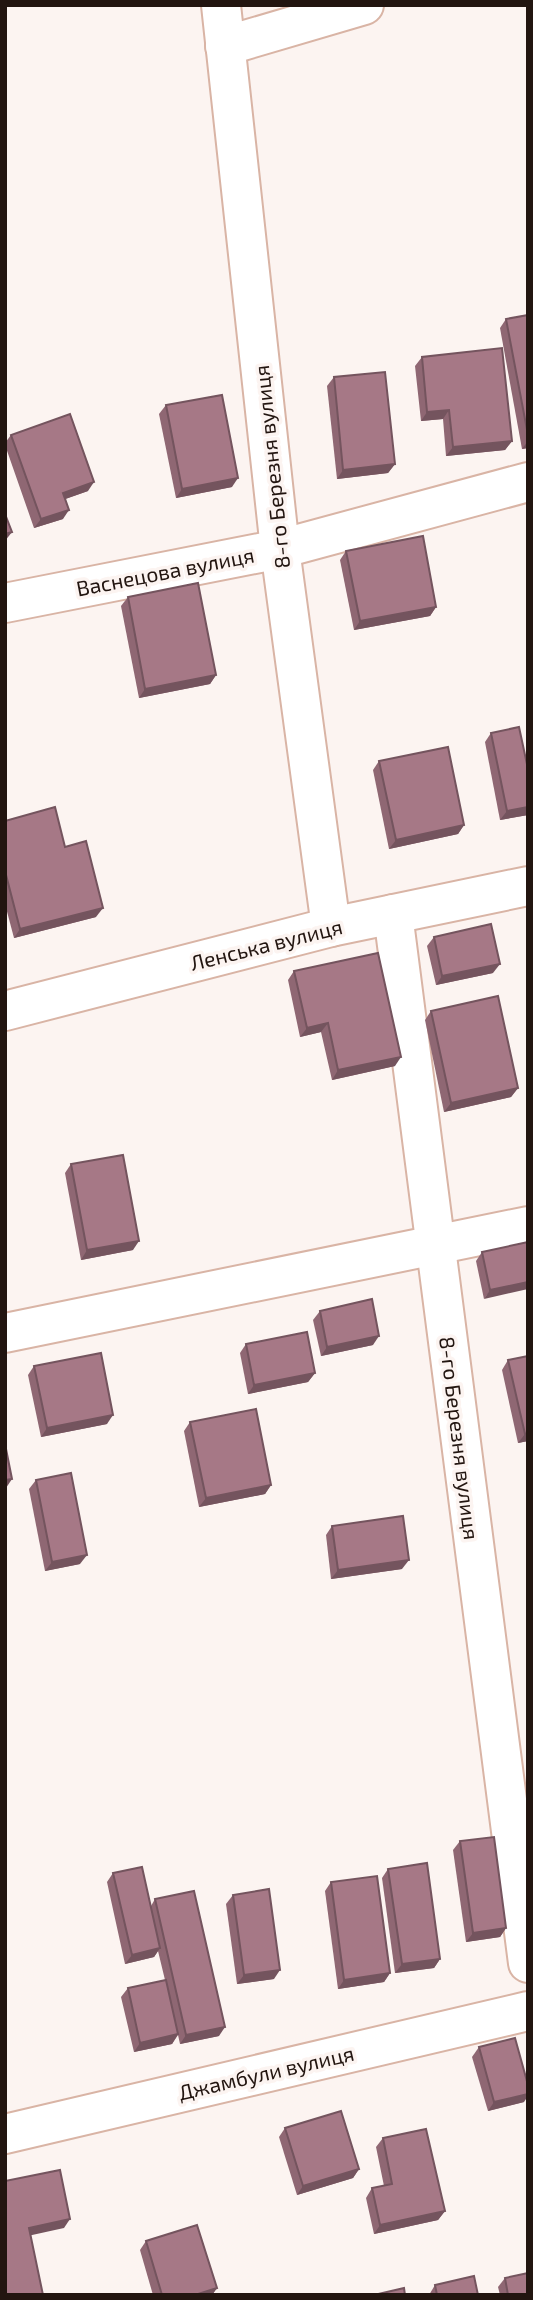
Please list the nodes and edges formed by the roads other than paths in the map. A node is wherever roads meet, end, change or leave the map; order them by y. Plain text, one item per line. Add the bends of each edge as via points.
1 (221, 5) edge
2 (364, 5) edge
3 (225, 46) junction
4 (528, 482) edge
5 (280, 549) junction
6 (5, 603) edge
7 (528, 886) edge
8 (393, 914) junction
9 (331, 927) junction
10 (5, 1011) edge
11 (528, 1226) edge
12 (436, 1246) junction
13 (5, 1333) edge
14 (528, 1963) edge
15 (528, 2011) edge
16 (5, 2134) edge

1 - 3 street, 8-го Березня вулиця
2 - 3 street
3 - 5 street, 8-го Березня вулиця
4 - 5 street, Васнецова вулиця
5 - 6 street, Васнецова вулиця
5 - 9 street, 8-го Березня вулиця
7 - 8 street, Ленська вулиця
8 - 9 street, Ленська вулиця
8 - 12 street, 8-го Березня вулиця
9 - 10 street, Ленська вулиця
11 - 12 street
12 - 13 street
12 - 14 street, 8-го Березня вулиця
15 - 16 street, Джамбули вулиця

